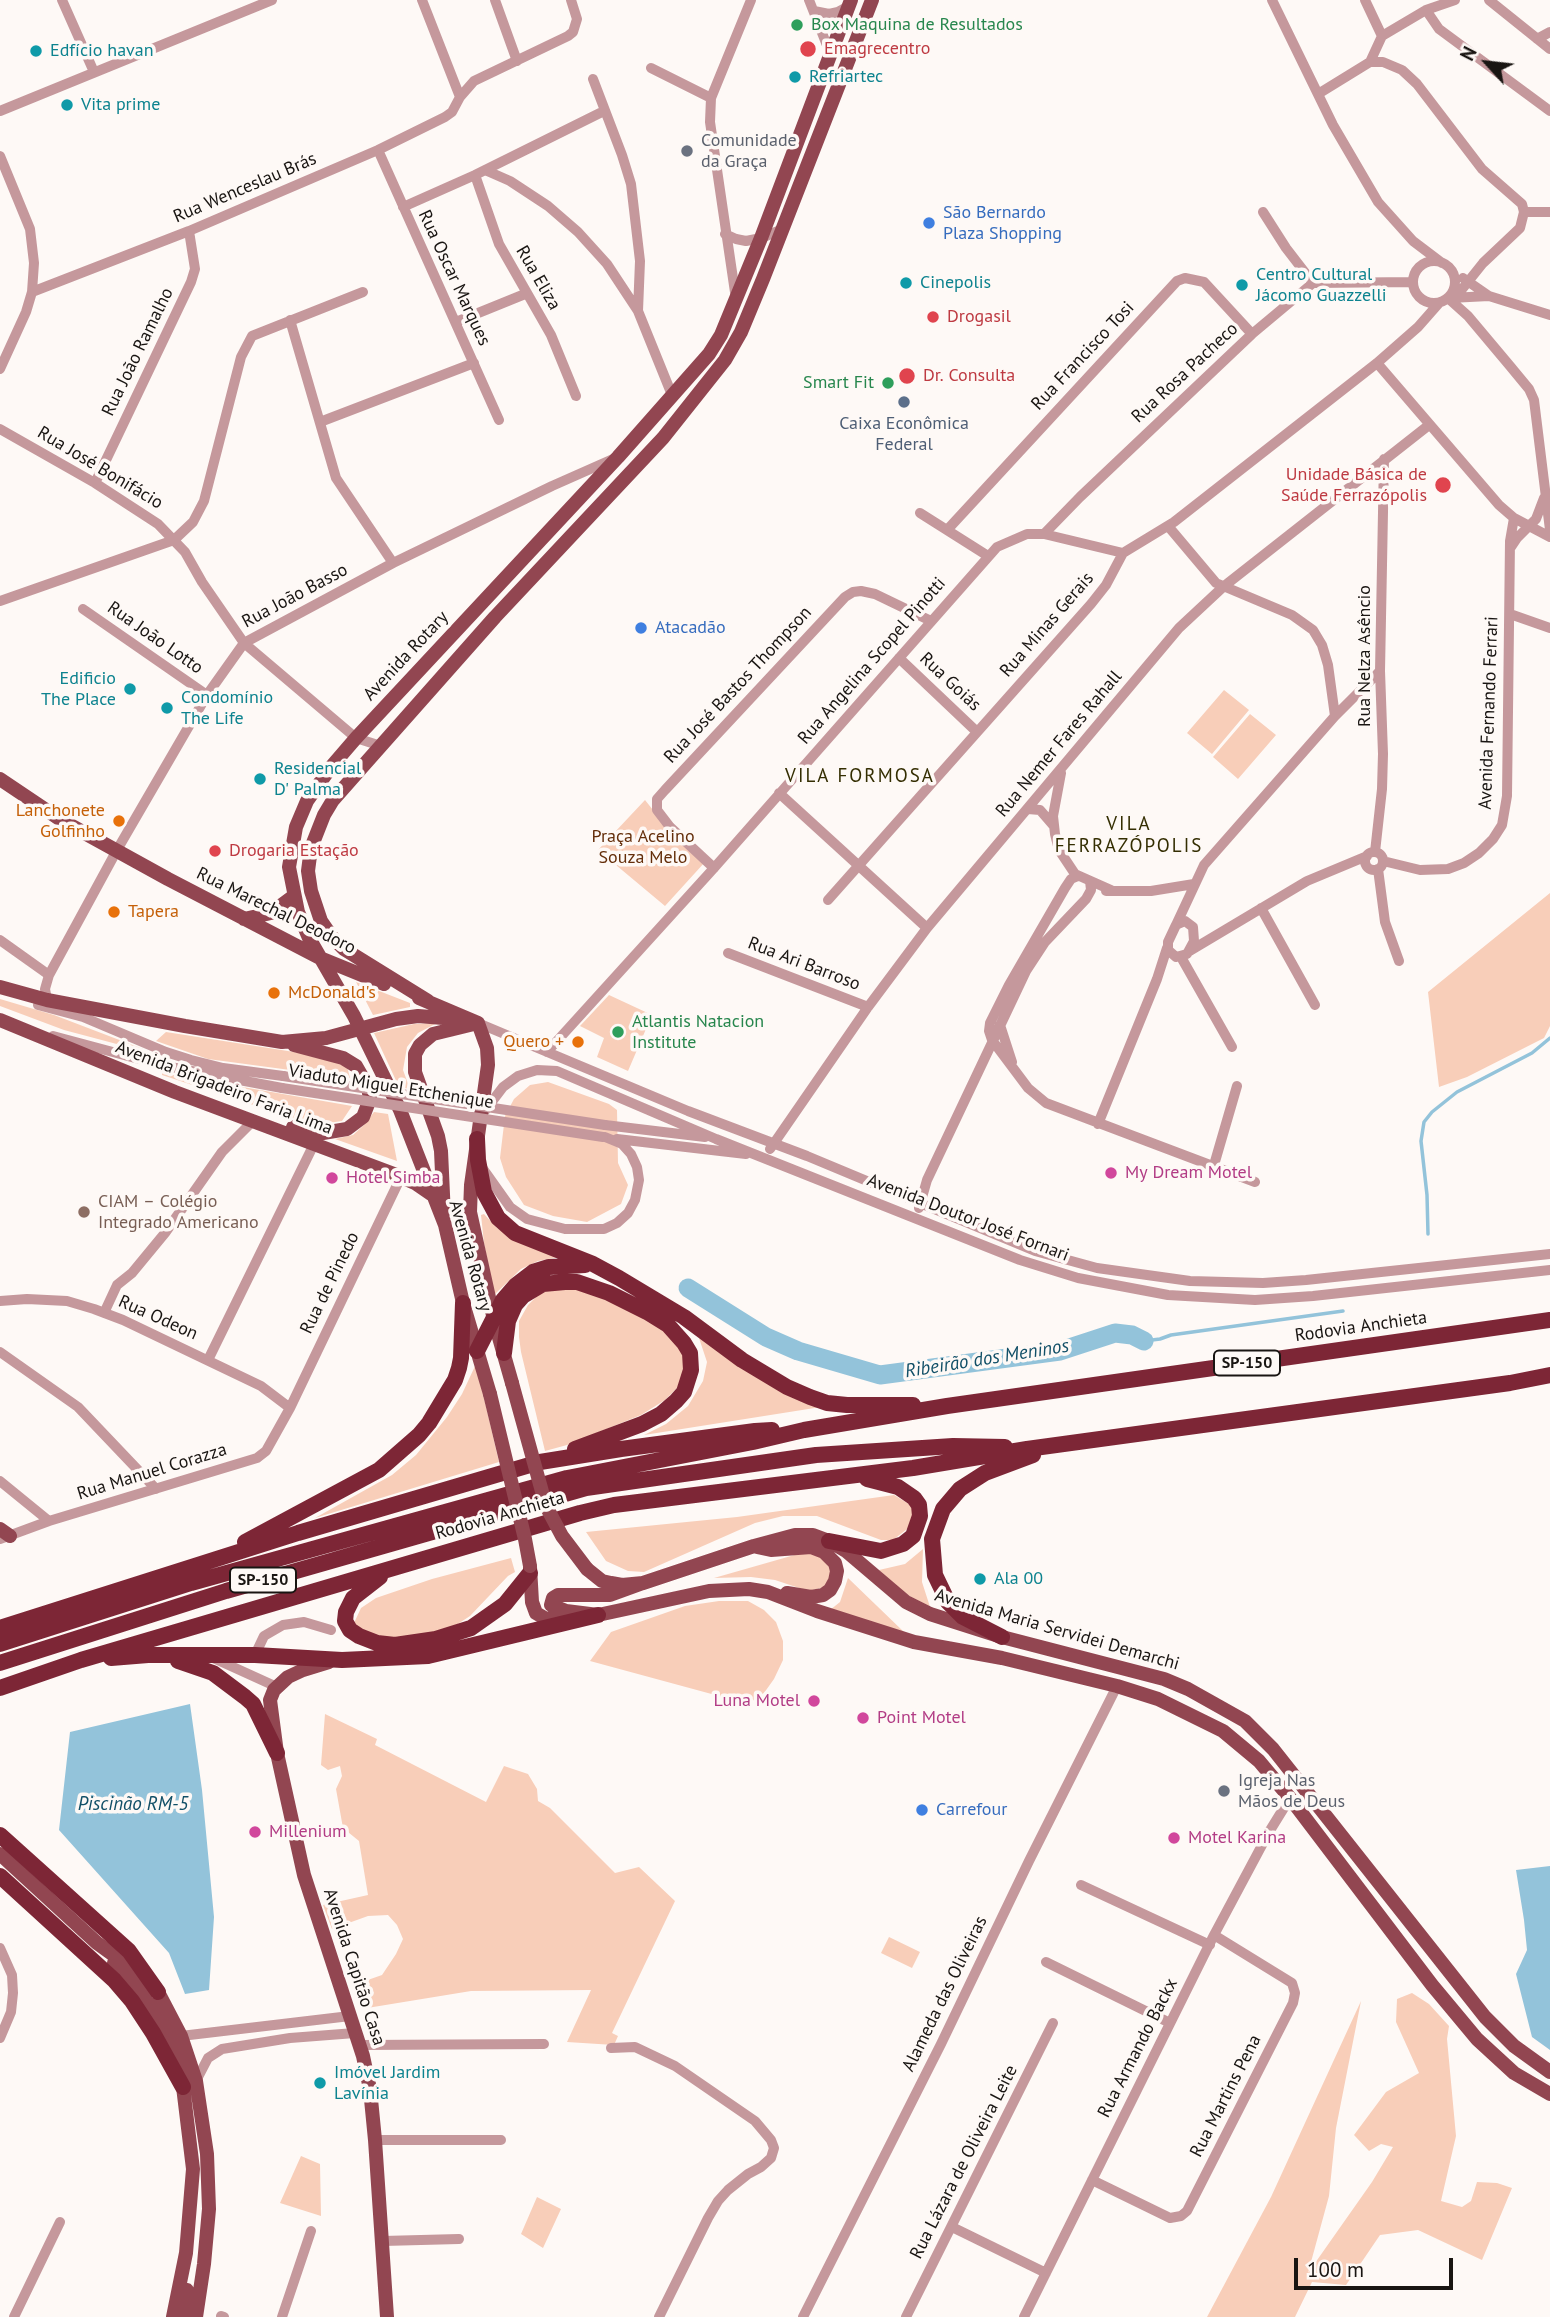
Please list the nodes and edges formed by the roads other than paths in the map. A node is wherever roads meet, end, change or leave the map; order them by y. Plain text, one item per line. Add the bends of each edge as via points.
1 (62, 0) edge
2 (272, 0) edge
3 (422, 0) edge
4 (495, 0) edge
5 (571, 0) edge
6 (751, 0) edge
7 (809, 0) edge
8 (872, 0) edge
9 (1272, 0) edge
10 (1365, 0) edge
11 (1455, 0) edge
12 (1489, 0) edge
13 (850, 3) edge
14 (1426, 10) junction
15 (814, 11) junction
16 (1550, 32) edge
17 (1382, 36) junction
18 (1537, 39) junction
19 (1550, 49) edge
20 (830, 53) junction
21 (517, 61) junction
22 (1370, 62) junction
23 (651, 68) dead end
24 (94, 72) junction
25 (593, 79) dead end
26 (1318, 94) junction
27 (460, 97) junction
28 (711, 98) junction
29 (0, 111) edge
30 (604, 111) junction
31 (1550, 111) edge
32 (378, 150) junction
33 (0, 156) edge
34 (480, 173) junction
35 (402, 208) junction
36 (1263, 212) dead end
37 (1524, 212) junction
38 (1550, 212) edge
39 (783, 229) junction
40 (189, 231) junction
41 (725, 234) junction
42 (761, 238) junction
43 (1415, 243) junction
44 (1445, 265) junction
45 (1417, 270) junction
46 (1413, 282) junction
47 (1468, 282) junction
48 (1313, 283) junction
49 (33, 292) junction
50 (363, 292) dead end
51 (526, 294) junction
52 (1489, 296) junction
53 (1473, 297) junction
54 (1420, 298) junction
55 (736, 300) junction
56 (1447, 300) junction
57 (638, 311) junction
58 (1550, 315) edge
59 (1468, 316) junction
60 (290, 320) junction
61 (456, 322) junction
62 (1418, 327) junction
63 (1252, 334) junction
64 (474, 363) junction
65 (1377, 363) junction
66 (0, 369) edge
67 (672, 395) junction
68 (576, 396) dead end
69 (499, 420) dead end
70 (320, 422) junction
71 (1429, 425) junction
72 (0, 429) edge
73 (618, 457) junction
74 (1384, 459) junction
75 (95, 483) junction
76 (1546, 488) junction
77 (920, 513) dead end
78 (1514, 519) junction
79 (1168, 526) junction
80 (1528, 527) junction
81 (948, 529) junction
82 (1550, 530) edge
83 (1044, 534) junction
84 (1550, 537) edge
85 (174, 540) junction
86 (1510, 548) junction
87 (1123, 553) junction
88 (988, 556) junction
89 (393, 563) junction
90 (1223, 587) junction
91 (0, 601) edge
92 (83, 610) dead end
93 (1510, 614) junction
94 (931, 621) junction
95 (1550, 628) edge
96 (244, 643) junction
97 (899, 658) junction
98 (1380, 671) junction
99 (207, 695) junction
100 (1335, 716) junction
101 (977, 732) junction
102 (356, 738) junction
103 (381, 746) junction
104 (1063, 768) junction
105 (0, 779) edge
106 (779, 793) junction
107 (1028, 809) junction
108 (1053, 825) junction
109 (117, 850) junction
110 (1374, 861) junction
111 (859, 866) junction
112 (714, 868) junction
113 (1079, 876) junction
114 (1090, 881) junction
115 (1194, 884) junction
116 (1111, 890) junction
117 (1089, 894) junction
118 (294, 896) junction
119 (1189, 896) junction
120 (828, 900) dead end
121 (1261, 908) junction
122 (244, 919) junction
123 (1176, 925) junction
124 (1192, 925) junction
125 (927, 928) junction
126 (1219, 933) junction
127 (0, 940) edge
128 (1167, 948) junction
129 (728, 953) dead end
130 (1182, 956) junction
131 (320, 958) junction
132 (1399, 961) dead end
133 (49, 975) junction
134 (1157, 979) junction
135 (0, 987) edge
136 (15, 993) junction
137 (47, 1000) junction
138 (428, 1001) junction
139 (1315, 1005) dead end
140 (869, 1007) junction
141 (0, 1020) edge
142 (478, 1023) junction
143 (1000, 1025) junction
144 (16, 1026) junction
145 (360, 1029) junction
146 (992, 1040) junction
147 (282, 1042) junction
148 (1232, 1047) dead end
149 (547, 1052) junction
150 (1016, 1071) junction
151 (282, 1082) junction
152 (1237, 1086) dead end
153 (480, 1117) junction
154 (254, 1120) junction
155 (1098, 1124) junction
156 (605, 1133) junction
157 (477, 1139) junction
158 (716, 1139) junction
159 (315, 1142) junction
160 (774, 1143) junction
161 (764, 1156) junction
162 (478, 1160) junction
163 (1214, 1165) junction
164 (394, 1174) junction
165 (1255, 1182) dead end
166 (432, 1195) junction
167 (920, 1203) junction
168 (917, 1218) junction
169 (445, 1225) junction
170 (1550, 1254) edge
171 (593, 1265) junction
172 (1550, 1270) edge
173 (0, 1301) edge
174 (463, 1303) junction
175 (104, 1313) junction
176 (494, 1320) junction
177 (1550, 1320) edge
178 (477, 1351) junction
179 (0, 1352) edge
180 (504, 1353) junction
181 (208, 1360) junction
182 (1550, 1375) edge
183 (947, 1405) junction
184 (290, 1408) junction
185 (804, 1430) junction
186 (1063, 1444) junction
187 (1027, 1449) junction
188 (547, 1461) junction
189 (853, 1476) junction
190 (0, 1481) edge
191 (156, 1489) junction
192 (49, 1521) junction
193 (3, 1535) edge
194 (829, 1541) junction
195 (754, 1546) junction
196 (212, 1560) junction
197 (394, 1568) junction
198 (587, 1569) joint
199 (530, 1570) junction
200 (643, 1583) junction
201 (768, 1592) junction
202 (71, 1605) junction
203 (580, 1613) junction
204 (598, 1615) junction
205 (0, 1618) edge
206 (0, 1628) edge
207 (331, 1630) dead end
208 (1002, 1637) junction
209 (0, 1644) edge
210 (206, 1654) junction
211 (148, 1655) junction
212 (255, 1655) junction
213 (81, 1660) junction
214 (342, 1660) junction
215 (0, 1663) edge
216 (281, 1683) junction
217 (1117, 1686) junction
218 (0, 1688) edge
219 (277, 1753) junction
220 (1290, 1798) junction
221 (0, 1835) edge
222 (0, 1854) edge
223 (0, 1877) edge
224 (1081, 1885) dead end
225 (1212, 1940) junction
226 (96, 1942) junction
227 (0, 1948) edge
228 (1046, 1962) dead end
229 (158, 1992) junction
230 (350, 2016) junction
231 (1053, 2023) dead end
232 (1170, 2023) junction
233 (181, 2036) junction
234 (0, 2038) edge
235 (358, 2039) junction
236 (544, 2044) dead end
237 (611, 2048) dead end
238 (1550, 2072) edge
239 (190, 2084) junction
240 (1550, 2094) edge
241 (375, 2140) junction
242 (501, 2140) dead end
243 (1092, 2180) junction
244 (60, 2222) dead end
245 (952, 2227) junction
246 (311, 2231) dead end
247 (460, 2239) dead end
248 (383, 2241) junction
249 (186, 2253) junction
250 (1046, 2273) junction
251 (14, 2317) edge
252 (173, 2317) edge
253 (184, 2317) edge
254 (195, 2317) edge
255 (282, 2317) edge
256 (387, 2317) edge
257 (659, 2317) edge
258 (803, 2317) edge
259 (905, 2317) edge
260 (1024, 2317) edge

1 - 24 street
2 - 24 street
3 - 27 street
4 - 21 street
5 - 21 street, Rua Wenceslau Brás via 577,16 568,36
6 - 28 street
7 - 15 street
8 - 39 main road
9 - 26 street
10 - 17 street
11 - 14 street
12 - 18 street
13 - 15 street via 838,12
13 - 20 main road, Avenida Rotary
14 - 17 street
14 - 31 street via 1439,29
15 - 20 street
16 - 18 street
17 - 22 street
18 - 19 street
20 - 42 main road, Avenida Rotary
21 - 27 street, Rua Wenceslau Brás via 474,81
22 - 26 street
22 - 37 street via 1394,66 1417,84 1482,169 1519,199
23 - 28 street
24 - 29 street
25 - 30 street
26 - 43 street via 1378,202
27 - 32 street, Rua Wenceslau Brás via 445,117
28 - 41 street
30 - 34 street
30 - 57 street via 631,184 640,261
32 - 35 street, Rua Oscar Marques
32 - 40 street, Rua Wenceslau Brás
33 - 49 street via 30,229
34 - 35 street
34 - 51 street, Rua Eliza via 499,244
34 - 57 street via 529,192 578,232 607,264
35 - 61 street, Rua Oscar Marques
36 - 48 street
37 - 38 street
37 - 47 street via 1517,231
39 - 42 street
39 - 103 main road via 725,360 663,438
40 - 49 street, Rua Wenceslau Brás
40 - 75 street, Rua João Ramalho via 195,269 191,282
41 - 42 street via 740,241
41 - 55 street
42 - 55 main road, Avenida Rotary
43 - 44 street
43 - 45 street
44 - 45 street via 1432,261
44 - 47 street
44 - 56 street via 1455,281
45 - 46 street
46 - 48 street
46 - 54 street
47 - 52 street
47 - 56 street
48 - 63 street, Rua Rosa Pacheco
49 - 66 street
50 - 60 street
51 - 61 street
51 - 68 street, Rua Eliza via 551,335
52 - 53 street
52 - 58 street
53 - 56 street
53 - 59 street
54 - 56 street via 1431,303
54 - 62 street
55 - 67 main road, Avenida Rotary via 709,354
56 - 59 street
56 - 62 street
57 - 67 street
59 - 76 street via 1534,400
60 - 70 street
60 - 85 street via 256,334 247,343 204,501 193,522
61 - 64 street, Rua Oscar Marques
62 - 65 street
63 - 81 street, Rua Francisco Tosi via 1204,282 1177,281
63 - 83 street, Rua Rosa Pacheco
64 - 69 street, Rua Oscar Marques
64 - 70 street
65 - 71 street
65 - 79 street
67 - 73 main road, Avenida Rotary
70 - 89 street via 336,478
71 - 74 street, Rua Nemer Fares Rahall
71 - 78 street
72 - 75 street, Rua José Bonifácio
73 - 89 street, Rua João Basso
73 - 102 main road, Avenida Rotary
74 - 90 street, Rua Nemer Fares Rahall
74 - 98 street, Rua Nelza Asêncio
75 - 85 street, Rua José Bonifácio via 158,524
76 - 80 street via 1538,515
76 - 82 street
77 - 81 street
78 - 80 street
78 - 86 street, Avenida Fernando Ferrari
79 - 87 street
79 - 90 street via 1211,579
80 - 84 street
80 - 86 street
81 - 88 street
83 - 87 street, Rua Angelina Scopel Pinotti
83 - 88 street, Rua Angelina Scopel Pinotti via 1011,540
85 - 91 street
85 - 96 street, Rua José Bonifácio
86 - 93 street, Avenida Fernando Ferrari
87 - 101 street, Rua Minas Gerais via 1106,585
88 - 94 street, Rua Angelina Scopel Pinotti
89 - 96 street, Rua João Basso
90 - 100 street via 1292,615 1313,629 1324,652
90 - 104 street, Rua Nemer Fares Rahall via 1179,628
92 - 99 street, Rua João Lotto
93 - 95 street
93 - 110 street, Avenida Fernando Ferrari via 1507,796 1498,832 1473,858 1448,869
94 - 97 street, Rua Angelina Scopel Pinotti
94 - 112 street, Rua José Bastos Thompson via 875,594 861,591 845,597 657,799 657,810 670,827
96 - 99 street, Rua João Basso
96 - 102 street, Rua José Bonifácio
97 - 101 street, Rua Goiás
97 - 106 street, Rua Angelina Scopel Pinotti
98 - 100 street
98 - 110 street, Rua Nelza Asêncio via 1383,754
99 - 109 street, Rua João Basso
100 - 115 street via 1217,849
101 - 111 street, Rua Minas Gerais
102 - 103 street, Rua José Bonifácio
102 - 118 main road, Avenida Rotary via 307,801 296,827 289,867
103 - 138 main road via 324,815 311,848 311,891 321,921 344,949
104 - 107 street, Rua Nemer Fares Rahall
104 - 108 street
105 - 109 main road, Rua Marechal Deodoro
106 - 111 street
106 - 112 street, Rua Angelina Scopel Pinotti
107 - 108 street via 1040,810
107 - 125 street, Rua Nemer Fares Rahall
108 - 113 street via 1059,850
109 - 122 main road, Rua Marechal Deodoro
109 - 133 street, Rua João Basso
110 - 121 street, Avenida Fernando Ferrari via 1307,881
110 - 132 street, Rua Nelza Asêncio via 1385,922
111 - 120 street, Rua Minas Gerais
111 - 125 street
112 - 149 street, Rua Angelina Scopel Pinotti
113 - 114 street
113 - 146 street via 1065,887 1009,985 990,1023
114 - 116 street
114 - 117 street
115 - 116 street via 1151,891
115 - 119 street
116 - 117 street
117 - 143 street via 1039,951
118 - 122 main road via 271,913
118 - 131 main road, Avenida Rotary
119 - 123 street
119 - 124 street
121 - 126 street
121 - 139 street
122 - 131 main road, Rua Marechal Deodoro
123 - 124 street via 1184,921
123 - 128 street
124 - 126 street via 1203,932
124 - 130 street via 1195,938
125 - 140 street, Rua Nemer Fares Rahall
126 - 130 street
127 - 133 street
128 - 130 street via 1172,956
128 - 134 street
129 - 140 street, Rua Ari Barroso
130 - 134 street
130 - 148 street
131 - 138 main road, Rua Marechal Deodoro
131 - 145 main road, Avenida Rotary
133 - 137 street, Rua João Basso
134 - 155 street
135 - 136 main road
136 - 137 main road
136 - 151 street, Viaduto Miguel Etchenique via 166,1052
137 - 147 main road
138 - 142 main road, Rua Marechal Deodoro
140 - 160 street, Rua Nemer Fares Rahall
141 - 144 main road, Avenida Brigadeiro Faria Lima
142 - 145 main road via 418,1016
142 - 149 street, Rua Marechal Deodoro
142 - 153 main road, Avenida Rotary via 488,1065
142 - 169 main road via 433,1034 415,1054 415,1072 441,1151
143 - 146 street
143 - 150 street
144 - 151 street, Viaduto Miguel Etchenique via 165,1066
144 - 154 main road, Avenida Brigadeiro Faria Lima
145 - 147 main road
145 - 166 main road, Avenida Rotary via 400,1110
146 - 150 street
146 - 167 street
147 - 154 main road via 343,1058 356,1066 370,1099 356,1124 334,1133
149 - 160 street, Avenida Doutor José Fornari
150 - 155 street via 1040,1100
151 - 156 street, Viaduto Miguel Etchenique, bridge
152 - 163 street
153 - 157 main road, Avenida Rotary
153 - 158 street, Avenida Doutor José Fornari via 510,1080 547,1070
154 - 159 main road, Avenida Brigadeiro Faria Lima
154 - 175 street via 222,1152 164,1233 117,1285
155 - 163 street
156 - 158 street, Viaduto Miguel Etchenique
156 - 161 street, Viaduto Miguel Etchenique
156 - 162 street via 631,1154 639,1180 628,1213 604,1229 565,1229 527,1219 510,1207
157 - 162 highway
157 - 176 main road, Avenida Rotary via 470,1212
158 - 160 street, Avenida Doutor José Fornari
158 - 161 street, Avenida Doutor José Fornari
159 - 164 main road, Avenida Brigadeiro Faria Lima
159 - 181 street
160 - 161 street, Rua Nemer Fares Rahall
160 - 167 street, Avenida Doutor José Fornari
161 - 168 street, Avenida Doutor José Fornari
162 - 171 highway via 484,1192 505,1225 530,1241
163 - 165 street
164 - 166 main road, Avenida Brigadeiro Faria Lima
164 - 184 street, Rua de Pinedo via 398,1183
166 - 169 main road, Avenida Rotary
167 - 168 street
167 - 170 street, Avenida Doutor José Fornari via 1061,1259 1190,1281 1306,1280
168 - 172 street, Avenida Doutor José Fornari via 1051,1270 1168,1295 1255,1300
169 - 174 main road, Avenida Rotary
171 - 176 highway via 533,1272 503,1300
171 - 183 highway via 684,1317 742,1360 810,1397 847,1405
173 - 175 street, Rua Odeon via 67,1301
174 - 178 main road, Avenida Rotary
174 - 196 highway via 459,1368 419,1435 379,1470
175 - 181 street, Rua Odeon
176 - 178 highway
176 - 180 main road, Avenida Rotary
177 - 183 highway, Rodovia Anchieta / SP-150
178 - 199 main road, Avenida Rotary, bridge
179 - 191 street via 78,1407
180 - 188 highway via 510,1314 523,1296 543,1284 565,1282 600,1289 647,1312 677,1334 690,1353 691,1370 684,1392 661,1414
180 - 198 main road, Avenida Rotary, bridge via 546,1506
181 - 184 street, Rua Odeon via 261,1386
182 - 186 highway, Rodovia Anchieta / SP-150
183 - 185 highway, Rodovia Anchieta / SP-150
184 - 191 street, Rua Manuel Corazza via 274,1441 257,1458
185 - 188 highway, Rodovia Anchieta / SP-150 via 755,1431
185 - 209 highway, Rodovia Anchieta / SP-150 via 567,1478 191,1583
186 - 187 highway, Rodovia Anchieta / SP-150
186 - 208 highway via 960,1489 947,1502 933,1531 932,1564 944,1596 959,1614
187 - 189 highway, Rodovia Anchieta / SP-150
187 - 215 highway, Rodovia Anchieta / SP-150 via 953,1446 816,1455 586,1488 226,1591
188 - 196 highway, Rodovia Anchieta / SP-150
189 - 194 highway via 910,1494 919,1508 918,1527 906,1543 885,1551
189 - 197 highway, Rodovia Anchieta / SP-150 via 614,1505
190 - 192 street
191 - 192 street, Rua Manuel Corazza
192 - 193 street, Rua Manuel Corazza
194 - 195 main road, Avenida Maria Servidei Demarchi via 805,1534
194 - 208 main road, Avenida Maria Servidei Demarchi via 918,1609
195 - 200 main road, Avenida Maria Servidei Demarchi
195 - 201 main road via 815,1548 836,1567 835,1581 823,1595
196 - 202 highway, Rodovia Anchieta / SP-150
197 - 199 highway via 359,1592 345,1615 354,1633 370,1641 426,1641 465,1631 505,1604
197 - 213 highway, Rodovia Anchieta / SP-150
198 - 200 main road, Avenida Maria Servidei Demarchi via 616,1585
199 - 203 main road, Avenida Rotary via 536,1613 545,1619
200 - 203 main road via 610,1595 558,1595 551,1601 555,1607
201 - 204 main road via 709,1591
201 - 217 main road via 914,1642
202 - 205 highway
202 - 206 highway, Rodovia Anchieta / SP-150
203 - 204 main road
204 - 214 highway via 428,1656
207 - 212 street via 304,1622 282,1625 264,1636
208 - 238 main road, Avenida Maria Servidei Demarchi via 1164,1679 1245,1721 1273,1749 1485,2017
210 - 211 highway
210 - 212 highway
210 - 216 street
211 - 213 highway
211 - 219 highway via 193,1664 229,1683 253,1704
212 - 214 highway
213 - 218 highway, Rodovia Anchieta / SP-150
214 - 216 main road via 321,1663
216 - 219 main road, Avenida Capitão Casa via 270,1700
217 - 220 main road via 1158,1699 1223,1731 1259,1761
217 - 258 street, Alameda das Oliveiras
219 - 230 main road, Avenida Capitão Casa via 315,1915
220 - 225 street, Rua Armando Backx
220 - 240 main road via 1477,2039 1514,2073
221 - 229 highway via 129,1951
222 - 226 main road
223 - 239 highway via 114,1980
224 - 225 street
225 - 232 street, Rua Armando Backx
225 - 243 street, Rua Martins Pena via 1292,1983 1293,2004 1187,2211 1170,2218
226 - 229 main road
226 - 239 main road via 165,2028
227 - 234 street via 12,1975 13,1993
228 - 232 street
229 - 233 main road
230 - 233 street
230 - 235 main road, Avenida Capitão Casa
231 - 245 street, Rua Lázara de Oliveira Leite
232 - 243 street, Rua Armando Backx
233 - 239 main road
235 - 236 street
235 - 239 street via 290,2038 222,2049 208,2058
235 - 241 main road, Avenida Capitão Casa via 370,2089
237 - 257 street via 635,2047 675,2066 755,2121 774,2148 771,2158 718,2201
239 - 249 main road via 193,2169
239 - 254 main road via 207,2154 209,2209
241 - 242 street
241 - 248 main road, Avenida Capitão Casa
243 - 250 street, Rua Armando Backx
244 - 251 street
245 - 250 street
245 - 259 street, Rua Lázara de Oliveira Leite
246 - 255 street
247 - 248 street
248 - 256 main road, Avenida Capitão Casa
249 - 252 main road
249 - 253 main road
250 - 260 street, Rua Armando Backx

